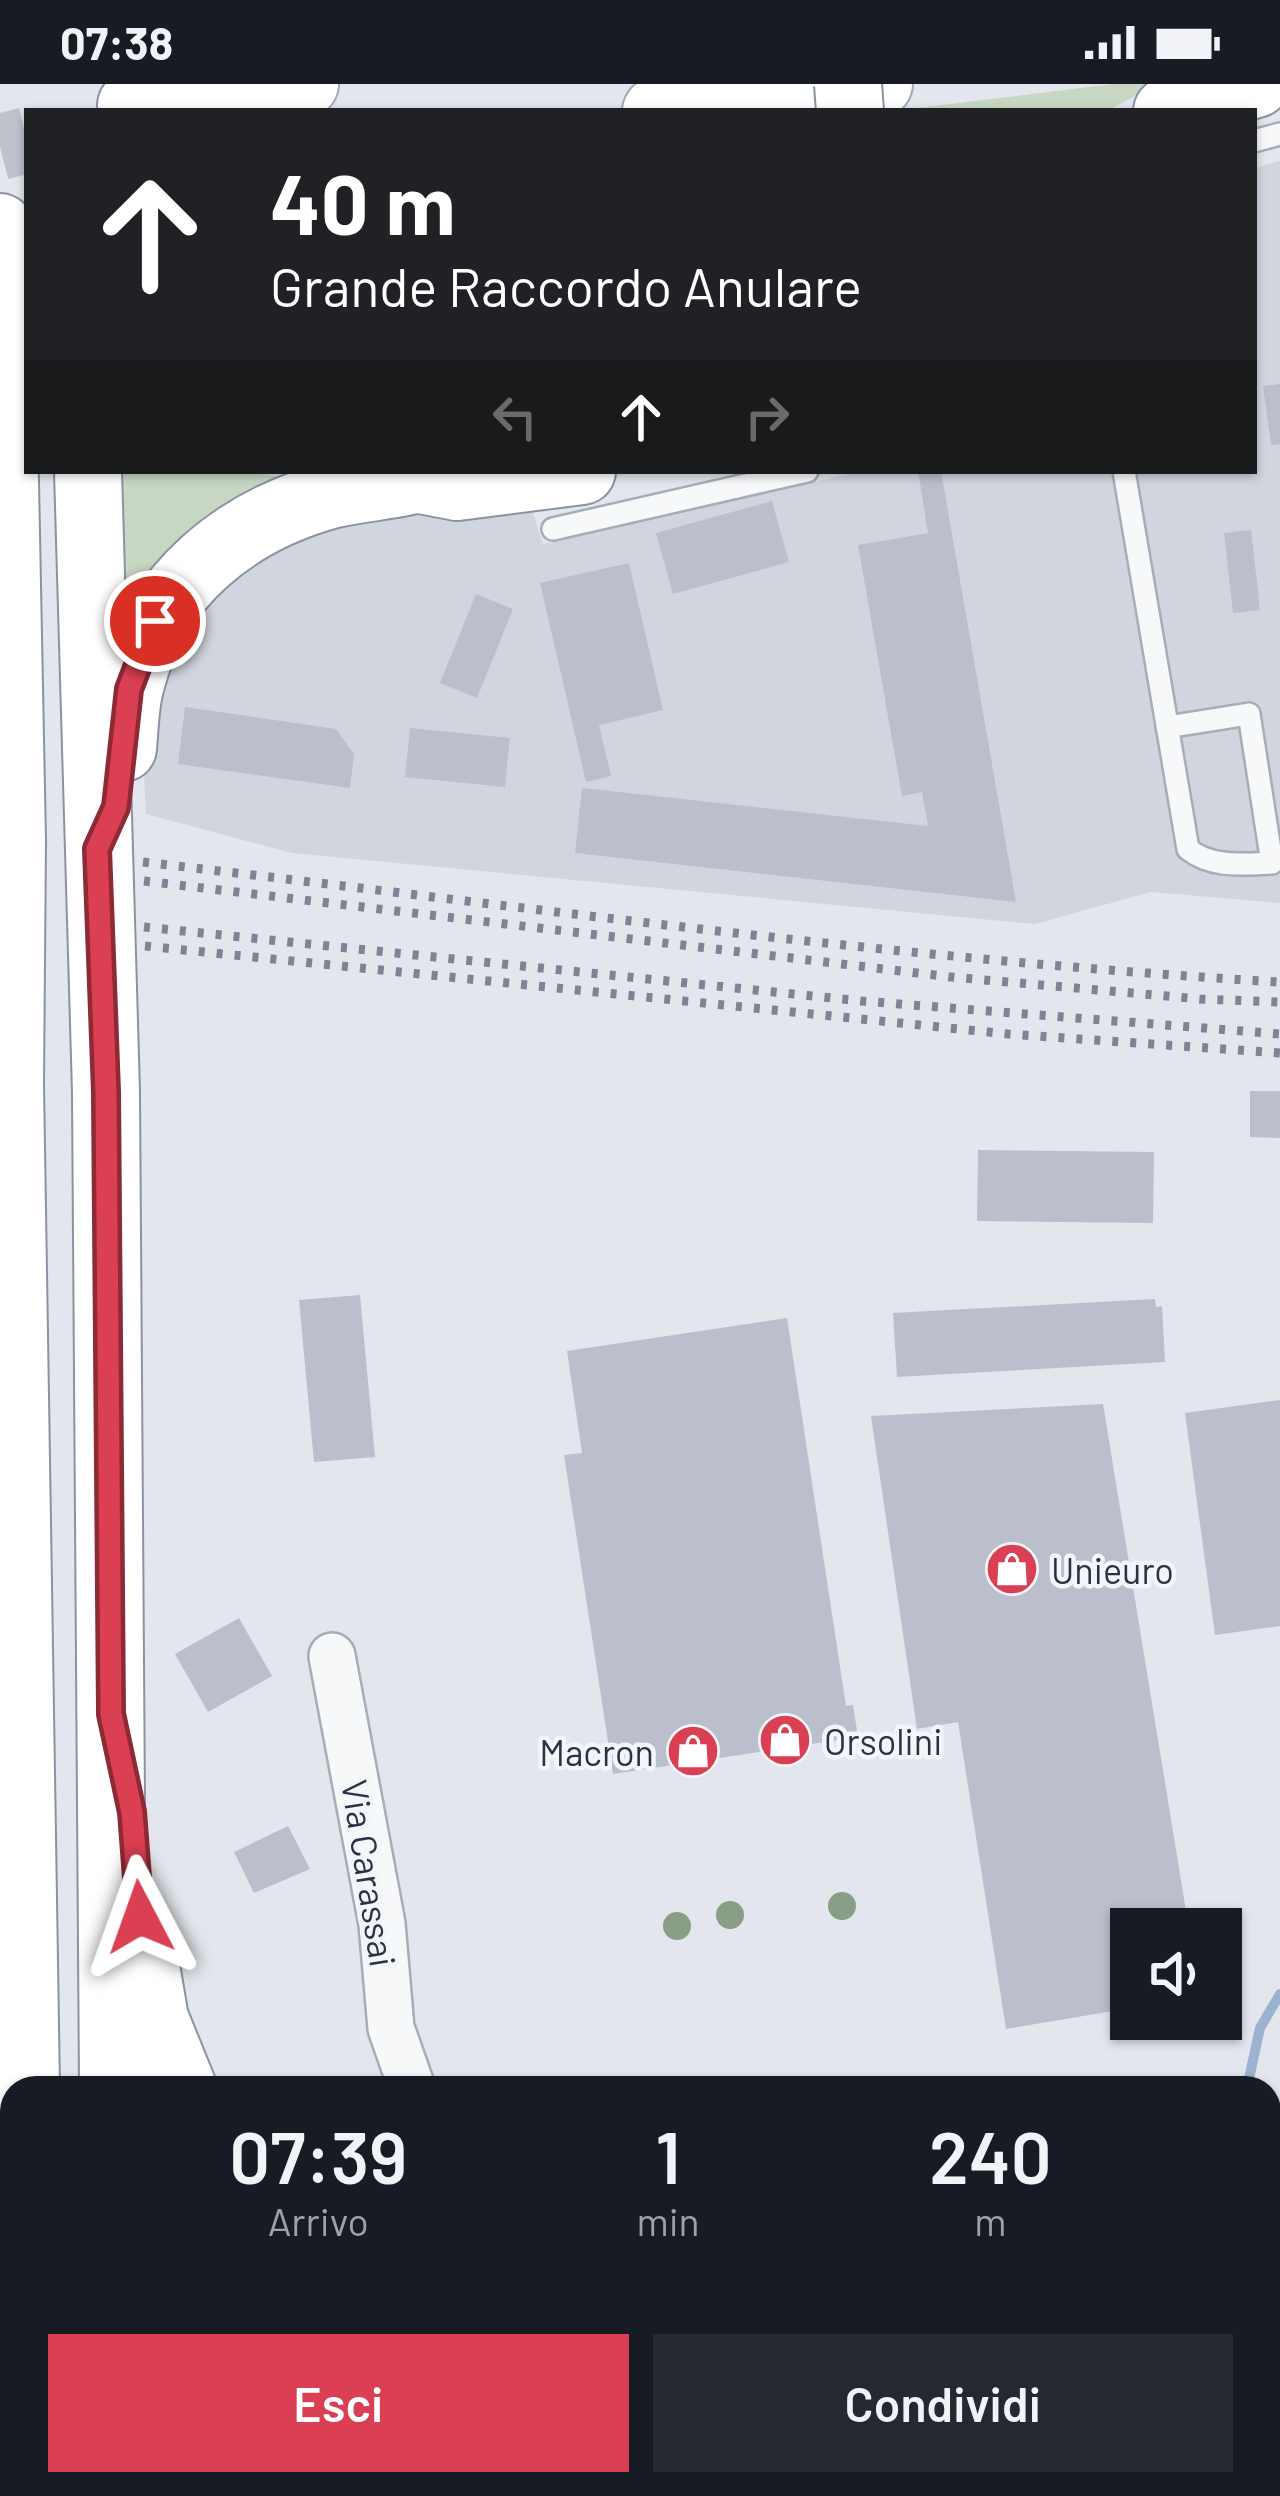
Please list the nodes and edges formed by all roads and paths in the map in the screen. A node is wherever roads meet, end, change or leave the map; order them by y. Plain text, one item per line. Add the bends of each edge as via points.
1 (304, 84) edge
2 (879, 84) edge
3 (1256, 84) edge
4 (127, 99) edge
5 (681, 108) edge
6 (1177, 108) edge
7 (0, 226) edge
8 (88, 474) edge
9 (559, 474) edge
10 (794, 474) edge
11 (1125, 474) edge
12 (430, 476) edge
13 (553, 529) dead end
14 (1167, 727) junction
15 (97, 849) junction
16 (332, 1656) dead end
17 (111, 1714) junction
18 (26, 2076) edge
19 (113, 2076) edge
20 (178, 2076) edge
21 (408, 2076) edge

1 - 4 main road via 199,99
2 - 5 main road
3 - 6 main road
7 - 18 main road
8 - 15 main road
9 - 12 main road via 457,487
10 - 13 lane
11 - 14 lane
12 - 15 main road via 284,510 231,539 185,580 136,666 116,807
14 - 14 lane via 1188,849 1228,864 1272,863 1249,714
15 - 17 main road
16 - 21 street, Via Carassai via 382,1924 392,2028
17 - 19 main road
17 - 20 main road via 132,1812 148,1989

